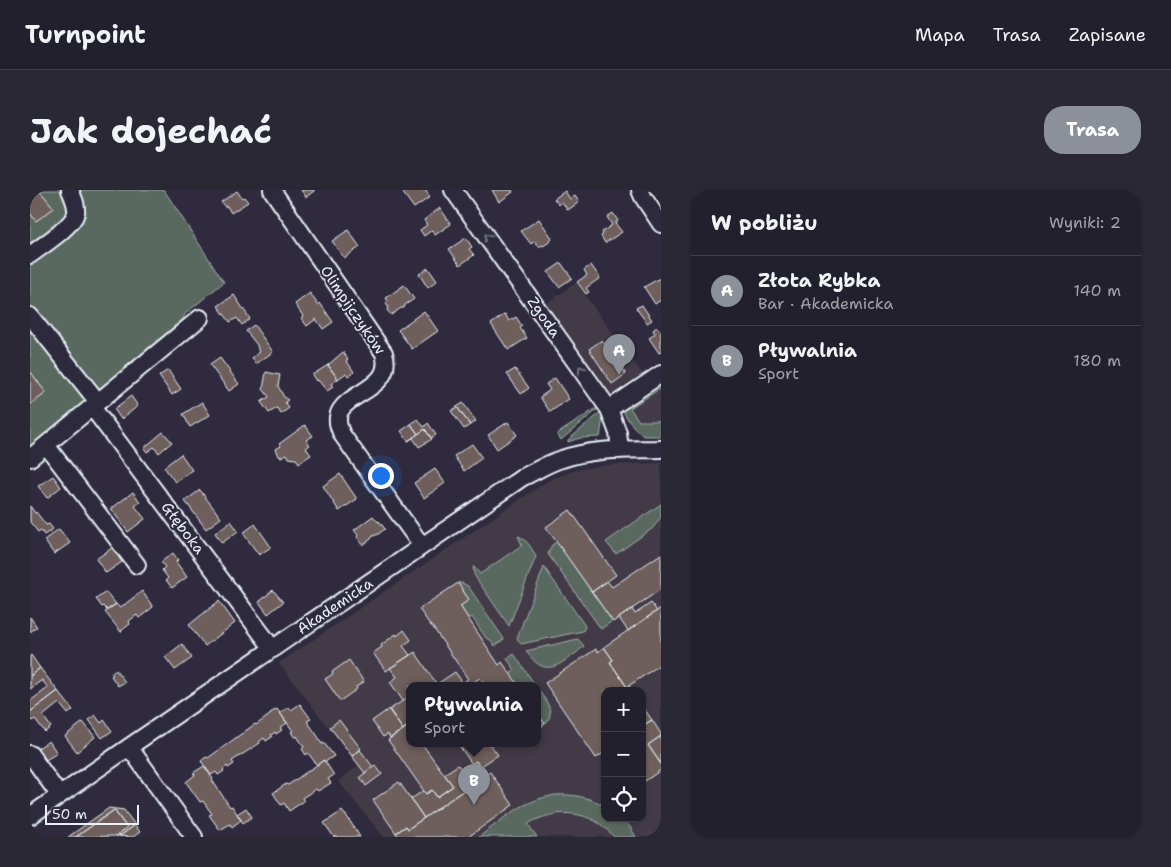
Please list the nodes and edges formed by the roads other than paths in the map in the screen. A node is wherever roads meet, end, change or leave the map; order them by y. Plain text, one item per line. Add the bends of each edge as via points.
1 (70, 190) edge
2 (272, 190) edge
3 (454, 190) edge
4 (640, 190) edge
5 (661, 224) edge
6 (30, 255) edge
7 (30, 316) edge
8 (200, 318) dead end
9 (661, 374) edge
10 (95, 405) junction
11 (609, 409) junction
12 (46, 445) junction
13 (661, 449) edge
14 (620, 450) junction
15 (30, 458) edge
16 (422, 546) junction
17 (137, 565) dead end
18 (273, 649) junction
19 (128, 747) junction
20 (30, 754) edge
21 (59, 795) junction
22 (30, 816) edge
23 (194, 837) edge

1 - 6 street via 76,211 74,218
2 - 16 street, Olimpijczyków via 384,353 386,367 383,375 341,408 337,424
11 -> 3 street, Zgoda via 558,328
4 - 5 street
7 - 10 street, Głęboka
8 - 10 street
9 - 11 street
10 - 12 street
10 - 18 street, Głęboka
11 - 14 street, Zgoda
12 - 15 street
12 - 17 street
13 - 14 street, Akademicka
14 - 16 street, Akademicka via 574,455 547,465 523,477
16 - 18 street, Akademicka
18 - 19 street, Akademicka
19 - 21 street, Akademicka
19 - 23 street
20 - 21 street
21 - 22 street, Akademicka

